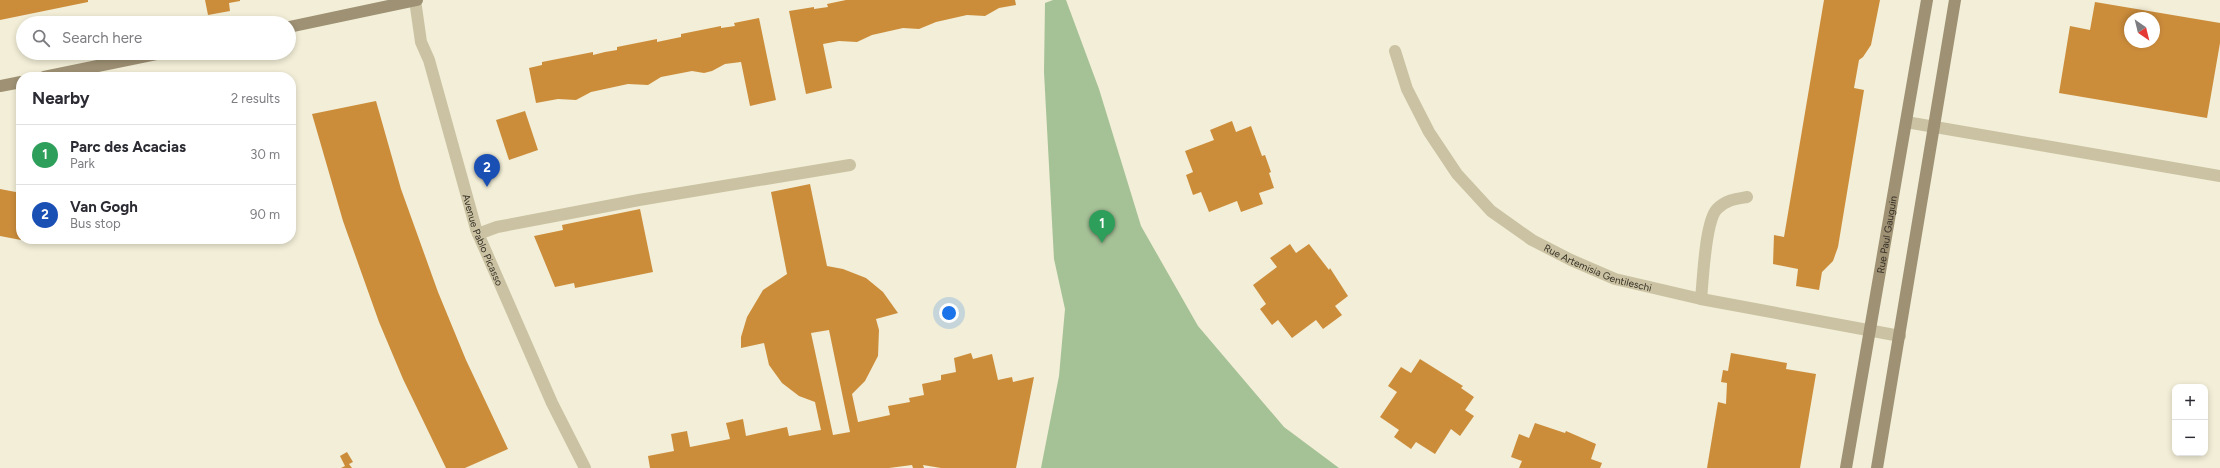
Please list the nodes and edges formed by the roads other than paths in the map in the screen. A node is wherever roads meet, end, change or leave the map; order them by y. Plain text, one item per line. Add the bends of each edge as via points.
1 (415, 0) edge
2 (1927, 0) edge
3 (1956, 0) edge
4 (296, 26) edge
5 (1395, 51) dead end
6 (127, 60) edge
7 (68, 72) edge
8 (16, 83) edge
9 (0, 86) edge
10 (1906, 122) junction
11 (1935, 126) junction
12 (850, 165) dead end
13 (2220, 176) edge
14 (1747, 197) dead end
15 (478, 234) junction
16 (1700, 300) junction
17 (1870, 330) junction
18 (1900, 336) junction
19 (582, 467) edge
20 (1846, 468) edge
21 (1877, 468) edge

1 - 4 street
1 - 15 street, Avenue Pablo Picasso via 421,42
2 - 10 street, Rue Paul Gauguin
3 - 11 street
5 - 16 street, Rue Artemisia Gentileschi via 1407,89 1429,132 1457,174 1491,211 1532,240 1615,279
6 - 7 street
8 - 9 street
10 - 11 street
10 - 17 street, Rue Paul Gauguin
11 - 13 street
11 - 18 street
12 - 15 street via 639,200 496,227
14 - 16 street via 1730,199 1716,210 1708,226
15 - 19 street, Avenue Pablo Picasso
16 - 17 street, Rue Artemisia Gentileschi
17 - 18 street, Rue Artemisia Gentileschi
17 - 20 street, Rue Paul Gauguin
18 - 21 street

